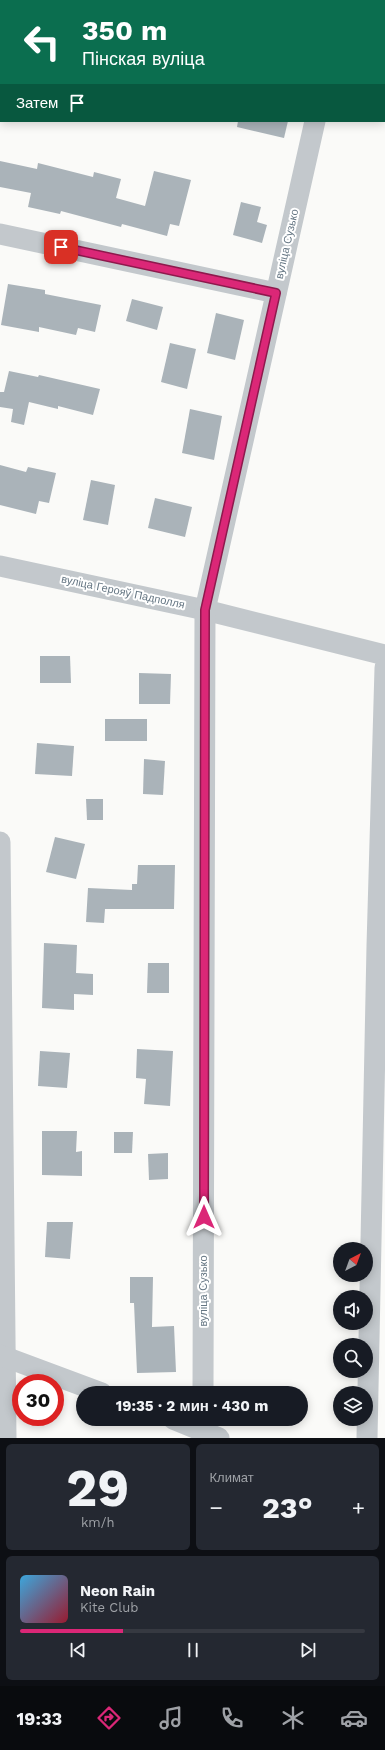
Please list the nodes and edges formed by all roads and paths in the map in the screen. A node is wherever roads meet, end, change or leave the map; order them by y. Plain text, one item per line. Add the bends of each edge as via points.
1 (315, 122) edge
2 (0, 234) edge
3 (276, 293) junction
4 (0, 566) edge
5 (205, 610) junction
6 (385, 655) edge
7 (385, 668) edge
8 (0, 842) edge
9 (381, 947) edge
10 (378, 1207) edge
11 (2, 1356) edge
12 (83, 1386) edge
13 (203, 1386) edge
14 (193, 1426) edge
15 (207, 1431) edge
16 (6, 1438) edge
17 (367, 1438) edge

1 - 3 street, вуліца Сузько
2 - 3 street
3 - 5 street, вуліца Сузько
4 - 5 street, вуліца Герояў Падполля
5 - 6 street, вуліца Герояў Падполля
5 - 13 street, вуліца Сузько
7 - 9 street
8 - 11 street
9 - 10 street
10 - 17 street
11 - 12 street
11 - 16 street
14 - 15 street

